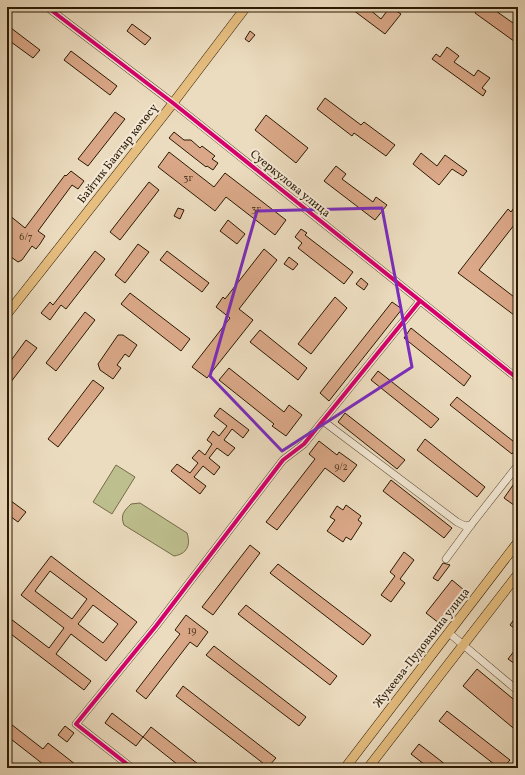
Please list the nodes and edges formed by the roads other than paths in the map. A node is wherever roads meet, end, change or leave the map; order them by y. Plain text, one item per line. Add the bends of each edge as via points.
1 (47, 7) edge
2 (246, 7) edge
3 (173, 103) junction
4 (420, 300) junction
5 (7, 314) edge
6 (518, 379) edge
7 (323, 421) junction
8 (518, 465) edge
9 (470, 525) junction
10 (518, 542) edge
11 (446, 559) dead end
12 (518, 574) edge
13 (449, 633) junction
14 (463, 645) junction
15 (518, 691) edge
16 (132, 768) edge
17 (345, 768) edge
18 (368, 768) edge

1 - 3 street, Суеркулова улица
2 - 3 main road, Байтик Баатыр көчөсү
3 - 4 street, Суеркулова улица
3 - 5 main road, Байтик Баатыр көчөсү
4 - 6 street, Суеркулова улица
4 - 7 street
7 - 9 street via 457,522 465,526
7 - 16 street via 300,448 283,460 156,626 76,724
8 - 9 street
9 - 11 street
10 - 13 main road, Жукеева-Пудовкина улица
12 - 14 main road
13 - 14 street
13 - 17 main road, Жукеева-Пудовкина улица
14 - 15 street
14 - 18 main road

